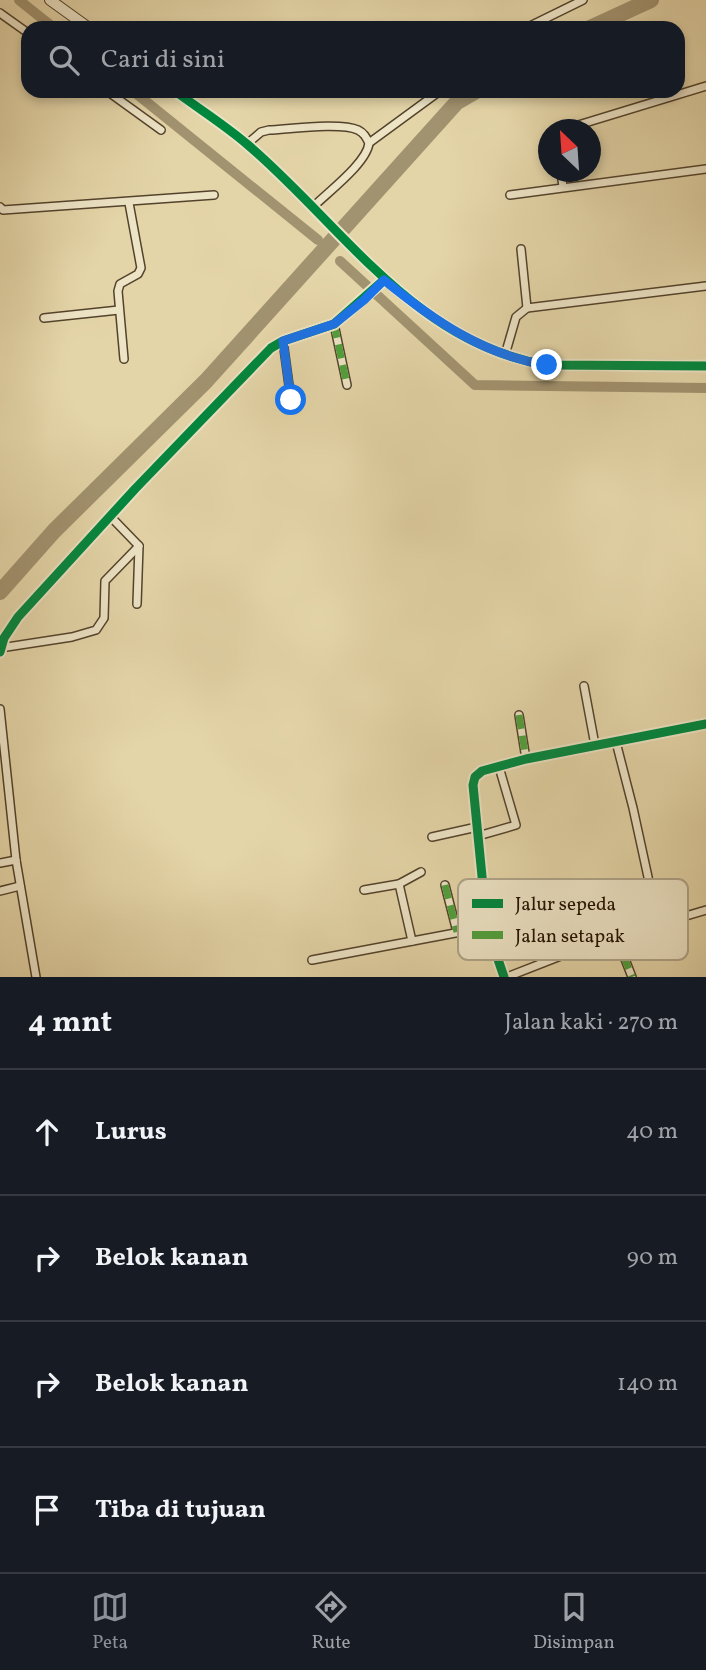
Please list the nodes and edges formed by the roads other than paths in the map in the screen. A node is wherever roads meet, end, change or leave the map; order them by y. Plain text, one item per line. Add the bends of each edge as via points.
1 (50, 0) edge
2 (583, 0) edge
3 (0, 13) edge
4 (79, 21) edge
5 (540, 21) edge
6 (21, 28) edge
7 (706, 86) edge
8 (685, 92) edge
9 (117, 98) edge
10 (185, 98) edge
11 (430, 98) edge
12 (667, 98) edge
13 (598, 119) edge
14 (161, 130) dead end
15 (250, 142) junction
16 (369, 143) junction
17 (706, 169) edge
18 (562, 182) edge
19 (563, 187) junction
20 (214, 195) dead end
21 (510, 195) dead end
22 (129, 203) junction
23 (0, 207) edge
24 (313, 207) junction
25 (521, 249) dead end
26 (381, 283) junction
27 (706, 286) edge
28 (527, 308) junction
29 (119, 310) junction
30 (44, 318) dead end
31 (334, 324) junction
32 (283, 341) junction
33 (505, 355) junction
34 (124, 359) dead end
35 (706, 366) edge
36 (347, 384) dead end
37 (291, 400) dead end
38 (110, 516) junction
39 (139, 546) junction
40 (137, 604) dead end
41 (0, 650) edge
42 (584, 686) dead end
43 (0, 709) edge
44 (519, 715) dead end
45 (706, 724) edge
46 (616, 742) junction
47 (595, 745) junction
48 (526, 759) junction
49 (499, 766) junction
50 (477, 827) junction
51 (478, 836) junction
52 (432, 837) dead end
53 (16, 860) junction
54 (0, 863) edge
55 (421, 872) dead end
56 (482, 879) edge
57 (648, 879) edge
58 (399, 884) junction
59 (20, 886) junction
60 (445, 886) dead end
61 (364, 890) dead end
62 (0, 891) edge
63 (706, 910) edge
64 (688, 915) edge
65 (457, 932) joint
66 (412, 941) junction
67 (312, 960) dead end
68 (499, 960) edge
69 (551, 960) edge
70 (625, 960) edge
71 (36, 977) edge
72 (505, 977) edge
73 (632, 977) edge

1 - 4 street
2 - 5 street
3 - 6 street
7 - 8 street
9 - 14 street
10 - 15 street
11 - 16 street
12 - 13 street
15 - 16 street via 270,130 340,127 362,132
15 - 24 street
16 - 24 street via 353,169
17 - 19 street
18 - 19 street
19 - 21 street
20 - 22 street
22 - 23 street
22 - 29 street via 141,268 120,284
24 - 26 street
25 - 28 street
26 - 31 street
26 - 33 street via 446,327
27 - 28 street
28 - 33 street via 516,317
29 - 30 street
29 - 34 street
31 - 32 street
31 - 36 street
32 - 37 street
32 - 38 street via 271,348
33 - 35 street via 547,365
38 - 39 street
38 - 41 street via 18,617
39 - 40 street
39 - 41 street via 105,581 104,618 96,630
42 - 47 street
43 - 53 street
44 - 48 street
45 - 46 street
46 - 47 street
46 - 57 street
47 - 48 street
48 - 49 street
49 - 50 street via 482,771 473,782
49 - 51 street via 516,825
50 - 51 street
50 - 52 street
51 - 56 street
53 - 54 street
53 - 59 street
55 - 58 street
58 - 61 street
58 - 66 street
59 - 62 street
59 - 71 street
60 - 65 street
63 - 64 street
65 - 66 street
66 - 67 street
68 - 72 street
69 - 72 street
70 - 73 street

